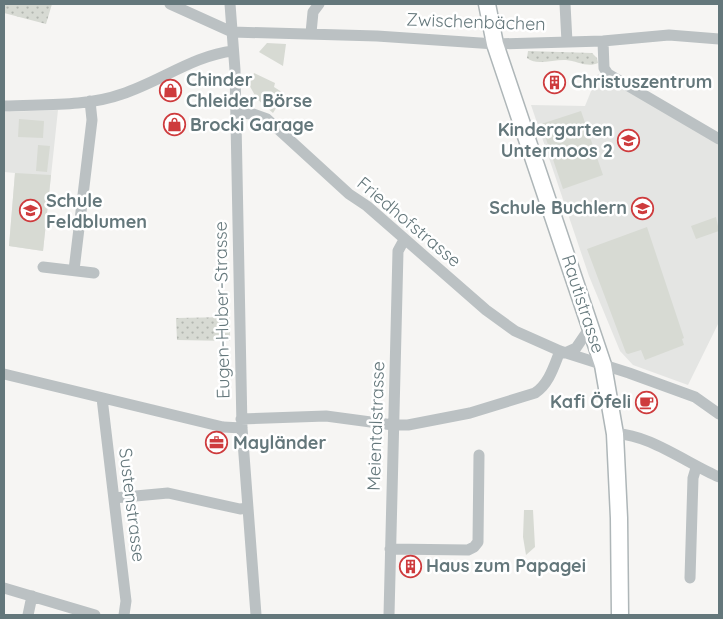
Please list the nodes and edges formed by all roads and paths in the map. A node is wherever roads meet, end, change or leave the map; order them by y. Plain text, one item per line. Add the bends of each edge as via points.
1 (170, 4) edge
2 (230, 4) edge
3 (319, 4) edge
4 (487, 4) edge
5 (565, 4) edge
6 (232, 32) junction
7 (311, 33) junction
8 (602, 40) junction
9 (719, 40) edge
10 (567, 42) junction
11 (495, 44) junction
12 (233, 52) junction
13 (90, 101) junction
14 (4, 106) edge
15 (236, 113) junction
16 (719, 139) edge
17 (404, 240) junction
18 (43, 267) dead end
19 (74, 270) junction
20 (94, 273) dead end
21 (591, 326) junction
22 (562, 352) junction
23 (603, 365) junction
24 (4, 374) edge
25 (102, 398) junction
26 (719, 414) edge
27 (242, 423) junction
28 (394, 425) junction
29 (615, 434) junction
30 (479, 455) dead end
31 (696, 468) junction
32 (719, 477) edge
33 (114, 498) junction
34 (248, 508) junction
35 (390, 549) junction
36 (690, 578) dead end
37 (4, 588) edge
38 (32, 596) junction
39 (28, 615) edge
40 (95, 615) edge
41 (124, 615) edge
42 (256, 615) edge
43 (389, 615) edge
44 (620, 615) edge

1 - 6 street
2 - 6 street, Eugen-Huber-Strasse
3 - 7 street via 313,12
4 - 11 street, Rautistrasse
5 - 10 street
6 - 7 street, Zwischenbächen
6 - 12 street, Eugen-Huber-Strasse
7 - 11 street, Zwischenbächen
8 - 9 street, Zwischenbächen via 669,35
8 - 10 street, Zwischenbächen
8 - 16 street via 604,68 608,74
10 - 11 street, Zwischenbächen
11 - 21 street, Rautistrasse
12 - 13 street via 208,57 121,95
12 - 15 street, Eugen-Huber-Strasse
13 - 14 street
13 - 19 street via 92,120
15 - 17 street, Friedhofstrasse via 267,119
15 - 27 street, Eugen-Huber-Strasse
17 - 22 street, Friedhofstrasse via 500,322
17 - 28 street, Meientalstrasse via 398,251
18 - 19 street
19 - 20 street
21 - 22 street via 576,348
21 - 23 street, Rautistrasse
22 - 23 street, Friedhofstrasse
22 - 28 street via 542,388 535,392 437,421
23 - 26 street, Friedhofstrasse via 695,397
23 - 29 street, Rautistrasse
24 - 25 street
25 - 27 street via 223,427
25 - 33 street, Sustenstrasse
27 - 28 street via 330,416
27 - 34 street, Eugen-Huber-Strasse
28 - 35 street, Meientalstrasse
29 - 31 street via 635,436
29 - 44 street, Rautistrasse
30 - 35 street via 478,542 474,547 468,550
31 - 32 street
31 - 36 street
33 - 34 street via 168,493
33 - 41 street, Sustenstrasse via 126,600
34 - 42 street, Eugen-Huber-Strasse
35 - 43 street, Meientalstrasse
37 - 38 street
38 - 39 street
38 - 40 street

